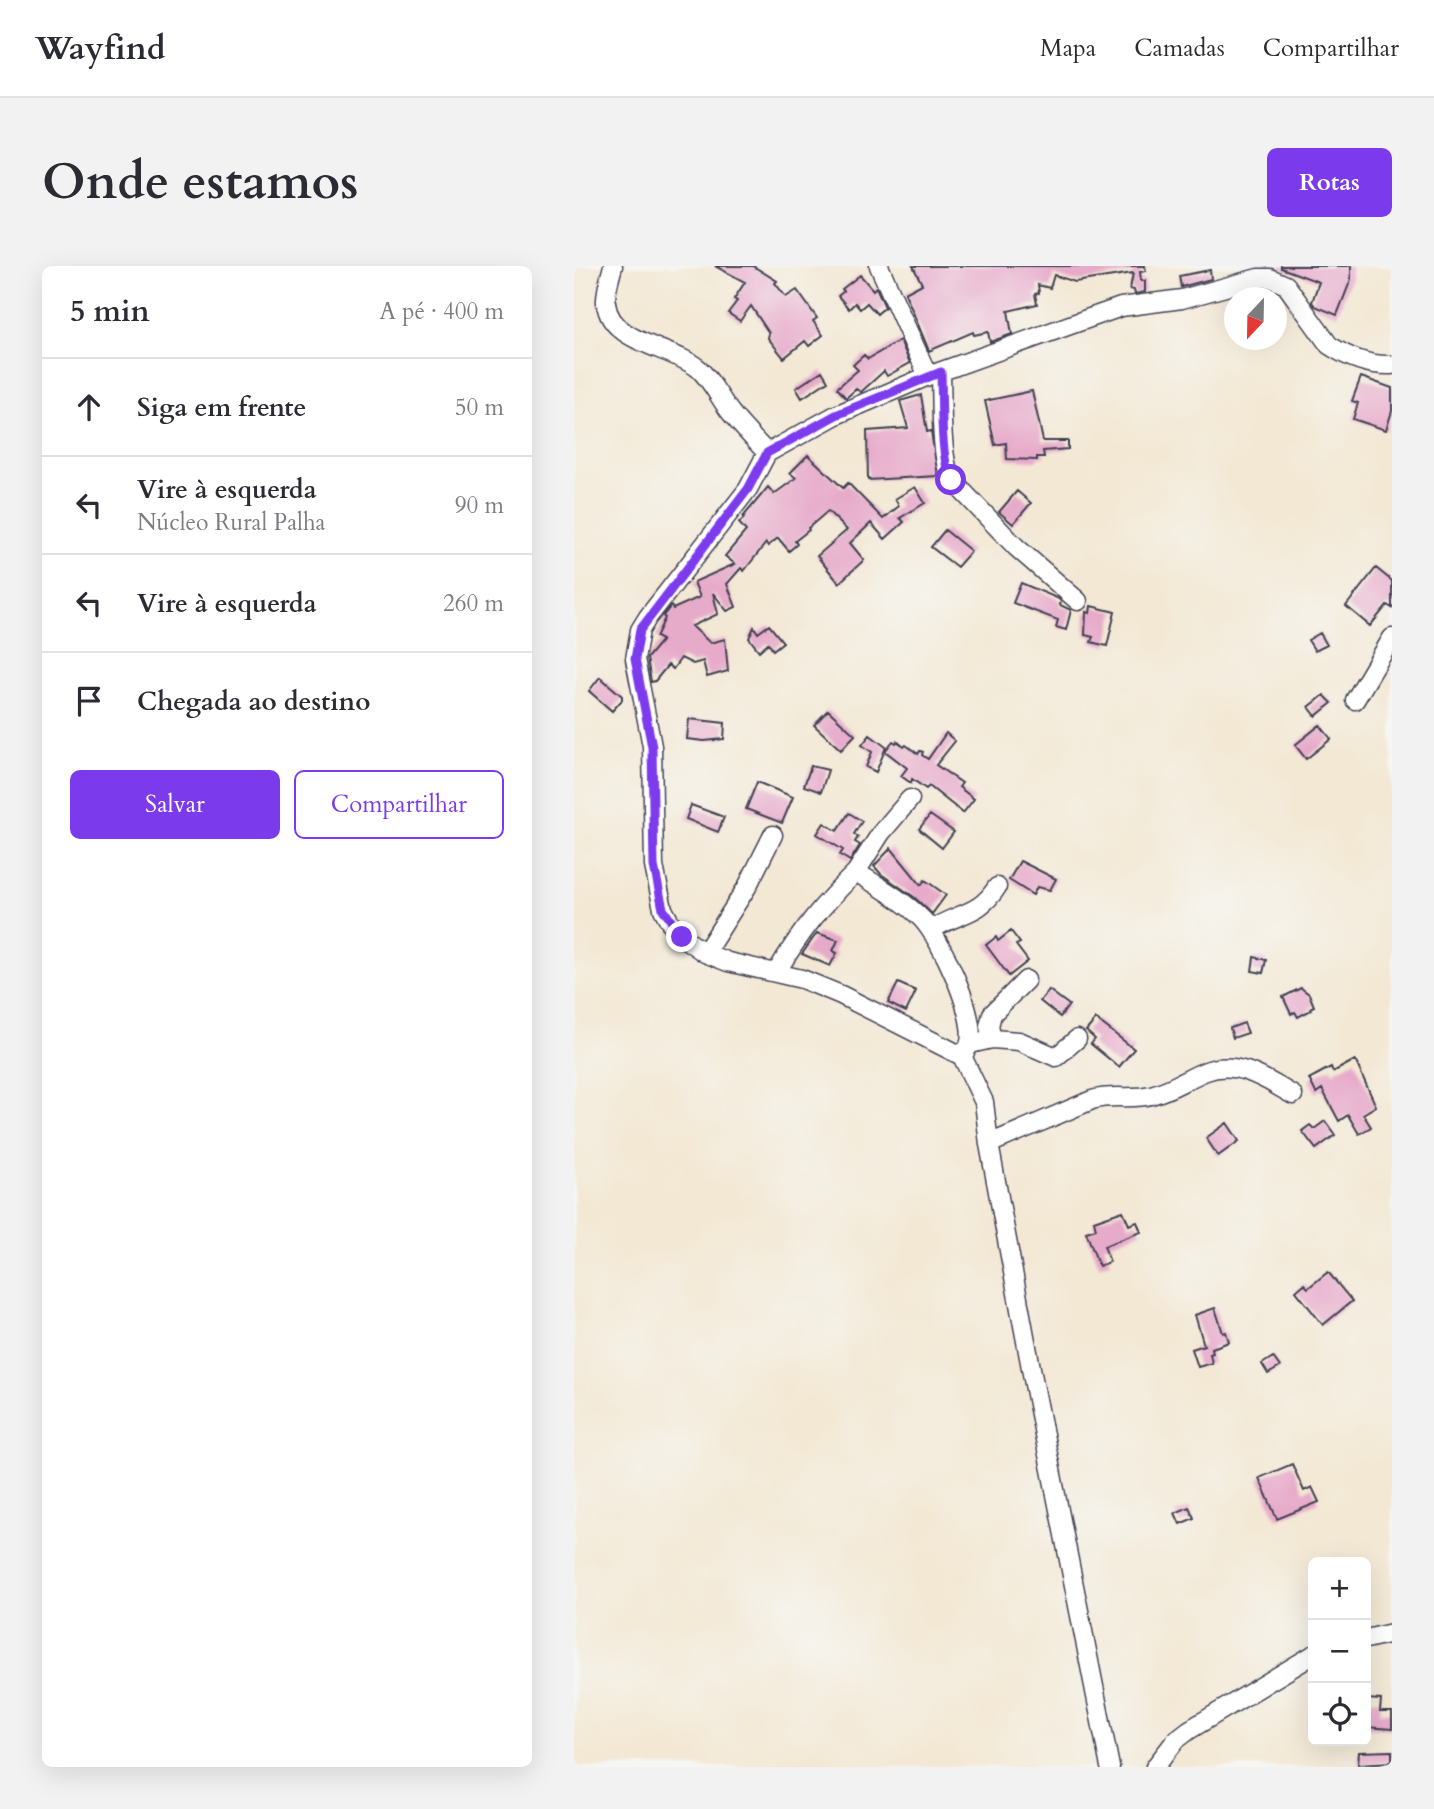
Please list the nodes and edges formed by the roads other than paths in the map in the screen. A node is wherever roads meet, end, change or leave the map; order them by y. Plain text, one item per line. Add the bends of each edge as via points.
1 (613, 266) edge
2 (879, 266) edge
3 (1392, 365) edge
4 (934, 374) junction
5 (767, 453) junction
6 (1078, 601) dead end
7 (1392, 638) edge
8 (1355, 699) dead end
9 (910, 799) dead end
10 (773, 835) dead end
11 (856, 872) junction
12 (997, 887) dead end
13 (931, 930) junction
14 (705, 953) junction
15 (776, 973) junction
16 (1026, 980) dead end
17 (992, 1039) junction
18 (1077, 1039) dead end
19 (966, 1050) junction
20 (1293, 1095) dead end
21 (989, 1144) junction
22 (1392, 1633) edge
23 (1371, 1638) edge
24 (1308, 1658) edge
25 (1110, 1767) edge
26 (1155, 1767) edge

1 - 5 street via 606,301 615,325 700,370
2 - 4 street
3 - 4 street via 1352,358 1329,345 1293,291 1279,280 1258,278 1182,299 1121,307
4 - 5 street via 836,415
4 - 6 street via 951,480 1016,547
5 - 14 street via 748,489 648,617 635,651 652,747 654,866 663,909 682,937
7 - 8 street
9 - 11 street
10 - 14 street
11 - 13 street
11 - 15 street via 800,933
12 - 13 street via 980,908
13 - 19 street via 965,1001 970,1024
14 - 15 street
15 - 19 street via 802,979
16 - 17 street via 992,1014
17 - 18 street via 1019,1041 1056,1057
17 - 19 street
19 - 21 street via 984,1102
20 - 21 street via 1243,1070 1222,1067 1151,1095 1092,1100
21 - 25 street
22 - 23 street
24 - 26 street via 1189,1730

